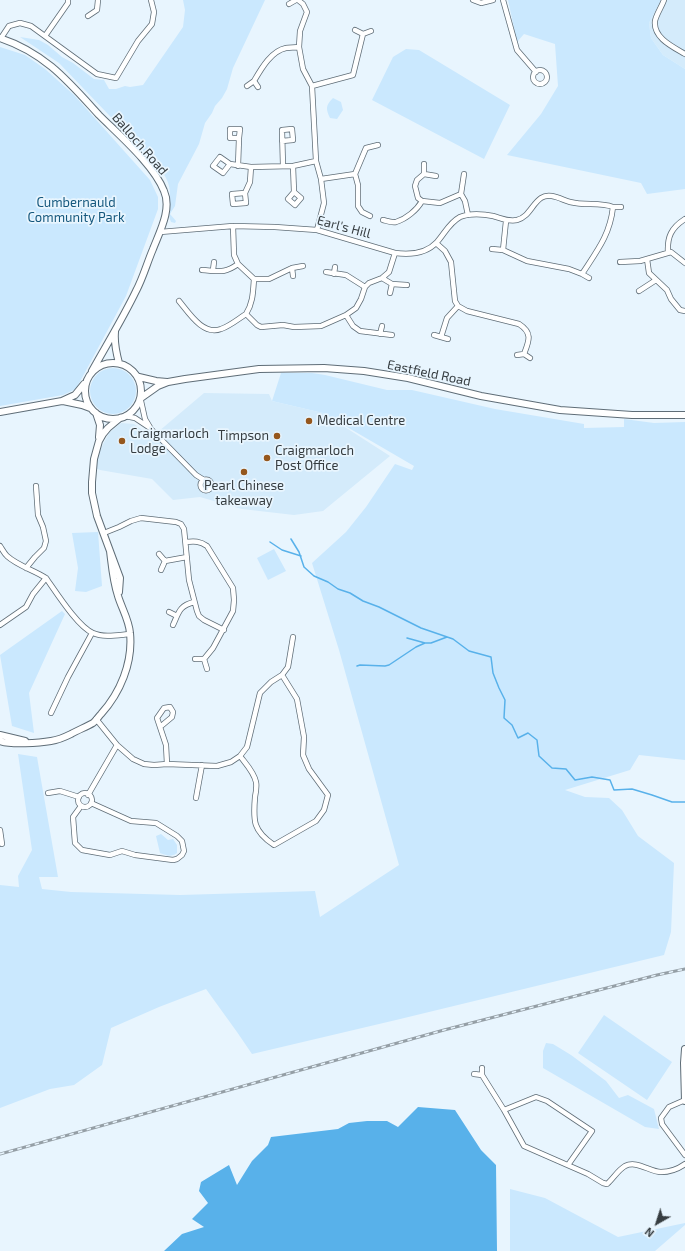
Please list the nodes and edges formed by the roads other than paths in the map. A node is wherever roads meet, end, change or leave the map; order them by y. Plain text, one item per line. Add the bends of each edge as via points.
1 (68, 0) edge
2 (98, 0) edge
3 (151, 0) edge
4 (297, 0) edge
5 (473, 0) edge
6 (493, 0) edge
7 (502, 0) edge
8 (664, 0) edge
9 (289, 4) dead end
10 (88, 16) dead end
11 (355, 30) dead end
12 (371, 31) dead end
13 (363, 34) junction
14 (45, 36) junction
15 (0, 38) edge
16 (299, 47) junction
17 (685, 54) edge
18 (536, 72) dead end
19 (254, 81) junction
20 (246, 86) dead end
21 (312, 86) junction
22 (258, 87) dead end
23 (239, 138) dead end
24 (282, 141) dead end
25 (378, 145) dead end
26 (316, 161) junction
27 (230, 164) dead end
28 (424, 164) dead end
29 (238, 166) junction
30 (283, 166) junction
31 (293, 166) junction
32 (251, 167) junction
33 (355, 174) junction
34 (424, 174) junction
35 (464, 174) dead end
36 (436, 176) dead end
37 (321, 180) junction
38 (294, 192) dead end
39 (245, 193) dead end
40 (461, 194) junction
41 (422, 201) junction
42 (613, 207) junction
43 (621, 207) dead end
44 (370, 216) dead end
45 (468, 216) junction
46 (685, 219) edge
47 (383, 220) dead end
48 (506, 221) junction
49 (233, 226) junction
50 (317, 230) junction
51 (160, 232) junction
52 (436, 243) junction
53 (492, 249) dead end
54 (503, 250) junction
55 (394, 253) junction
56 (668, 253) junction
57 (646, 259) junction
58 (214, 262) dead end
59 (620, 262) dead end
60 (685, 263) edge
61 (238, 264) junction
62 (303, 266) dead end
63 (335, 267) dead end
64 (292, 268) junction
65 (202, 270) dead end
66 (212, 270) junction
67 (326, 272) dead end
68 (334, 274) junction
69 (582, 274) junction
70 (293, 276) dead end
71 (382, 278) junction
72 (589, 278) dead end
73 (254, 279) junction
74 (656, 280) junction
75 (392, 284) junction
76 (406, 285) dead end
77 (365, 287) junction
78 (639, 291) dead end
79 (390, 293) dead end
80 (179, 301) dead end
81 (458, 306) junction
82 (685, 311) edge
83 (246, 314) junction
84 (346, 315) junction
85 (382, 326) dead end
86 (115, 328) junction
87 (380, 334) junction
88 (392, 335) dead end
89 (434, 335) dead end
90 (441, 337) junction
91 (448, 339) dead end
92 (524, 354) junction
93 (517, 355) dead end
94 (530, 358) dead end
95 (119, 363) junction
96 (92, 371) junction
97 (139, 377) junction
98 (87, 379) junction
99 (168, 382) junction
100 (141, 400) junction
101 (62, 401) junction
102 (94, 411) junction
103 (0, 412) edge
104 (685, 415) edge
105 (122, 417) junction
106 (151, 429) junction
107 (99, 441) junction
108 (204, 480) dead end
109 (36, 486) dead end
110 (104, 533) junction
111 (186, 542) junction
112 (0, 546) edge
113 (159, 554) dead end
114 (187, 557) junction
115 (165, 561) junction
116 (26, 568) junction
117 (161, 570) dead end
118 (46, 578) junction
119 (194, 602) junction
120 (169, 612) dead end
121 (177, 616) junction
122 (0, 625) edge
123 (173, 625) dead end
124 (224, 630) junction
125 (92, 633) junction
126 (130, 634) junction
127 (293, 637) dead end
128 (194, 659) dead end
129 (204, 659) junction
130 (207, 669) dead end
131 (282, 675) junction
132 (51, 713) dead end
133 (96, 719) junction
134 (160, 727) dead end
135 (0, 735) edge
136 (0, 741) edge
137 (30, 742) junction
138 (117, 745) junction
139 (240, 756) junction
140 (167, 764) junction
141 (202, 765) junction
142 (48, 793) dead end
143 (88, 795) junction
144 (79, 797) junction
145 (196, 798) dead end
146 (91, 803) junction
147 (81, 806) junction
148 (0, 830) edge
149 (2, 844) dead end
150 (685, 1049) edge
151 (482, 1068) dead end
152 (474, 1074) dead end
153 (482, 1075) junction
154 (685, 1100) edge
155 (504, 1110) junction
156 (685, 1155) edge
157 (685, 1164) edge
158 (568, 1166) junction

1 - 14 street
2 - 10 street via 97,10
3 - 14 street via 154,12 152,24 138,41 116,78 97,74
4 - 9 street
4 - 16 street via 303,4 307,12 300,31
5 - 6 street via 481,3
7 - 18 street via 517,50
8 - 17 street via 655,22 658,35
11 - 13 street
12 - 13 street
13 - 21 street via 353,75
14 - 15 street via 31,26 20,23 9,26
15 - 51 street, Balloch Road via 29,50 47,62 156,175 165,192 166,204
16 - 19 street via 285,48 274,54
16 - 21 street via 303,69
19 - 20 street
19 - 22 street
21 - 26 street
23 - 29 street
24 - 30 street
25 - 33 street via 366,148
26 - 31 street
26 - 37 street
27 - 29 street
28 - 34 street
29 - 32 street
30 - 31 street
30 - 32 street
31 - 38 street
32 - 39 street via 250,182
33 - 37 street
33 - 44 street via 358,206 362,212
34 - 36 street
34 - 41 street via 415,186 418,198
35 - 40 street
37 - 50 street via 324,203
40 - 41 street via 440,203
40 - 45 street
41 - 47 street via 417,209 395,223
42 - 43 street
42 - 48 street via 604,204 581,205 546,196 542,197 526,215 517,220
42 - 69 street via 602,243
45 - 48 street, Earl's Hill via 481,214
45 - 52 street, Earl's Hill via 461,217 449,225
46 - 56 street via 670,233
48 - 54 street
49 - 50 street, Earl's Hill
49 - 51 street, Earl's Hill
49 - 61 street via 234,255
50 - 55 street, Earl's Hill
51 - 86 street, Balloch Road via 137,290
52 - 55 street, Earl's Hill via 418,253
52 - 81 street via 445,251 451,262 455,301
53 - 54 street
54 - 69 street via 527,261
55 - 71 street via 389,272
56 - 57 street
56 - 60 street via 671,252
57 - 59 street
57 - 74 street via 649,273
58 - 66 street
61 - 66 street via 222,272
61 - 73 street
62 - 64 street
63 - 68 street
64 - 70 street
64 - 73 street via 269,280
65 - 66 street
67 - 68 street
68 - 77 street via 346,275
69 - 72 street
71 - 75 street
71 - 77 street
73 - 83 street via 251,307
74 - 78 street
74 - 82 street via 667,290 680,310
75 - 76 street
75 - 79 street
77 - 84 street via 356,308
80 - 83 street via 196,322 212,330 221,330
81 - 90 street via 447,318
81 - 92 street via 467,311 525,327 529,336
83 - 84 street via 261,327 320,326
84 - 87 street via 360,331
85 - 87 street
86 - 95 street via 114,340
86 - 96 street, Balloch Road
87 - 88 street
89 - 90 street
90 - 91 street
92 - 93 street
92 - 94 street
95 - 96 street via 109,363
95 - 97 street
96 - 98 street
97 - 99 street, Eastfield Road
97 - 100 street via 142,385
98 - 101 street via 75,395
98 - 102 street via 85,398
99 - 100 street, Eastfield Road via 158,386
99 - 104 street, Eastfield Road via 259,369 324,368 408,378 488,398 560,410 632,415
100 - 105 street via 130,413
100 - 106 street via 145,419
101 - 102 street via 82,405
101 - 103 street
102 - 105 street via 104,418
102 - 107 street via 100,425
105 - 106 street via 140,420
105 - 107 street via 108,428
106 - 108 street
107 - 110 street via 92,470 92,493
109 - 116 street via 38,515 46,541 44,548
110 - 111 street via 141,518 181,524
110 - 126 street via 120,578 119,598
111 - 114 street
111 - 124 street via 196,541 207,546 233,588 233,611
112 - 116 street via 7,556
113 - 115 street
114 - 115 street
114 - 119 street
115 - 117 street
116 - 118 street
118 - 122 street via 26,607
118 - 125 street via 76,618
119 - 121 street via 185,604
119 - 124 street via 204,620
120 - 121 street
121 - 123 street
124 - 129 street
125 - 126 street via 107,636
125 - 132 street
126 - 133 street via 126,673 108,707
127 - 131 street via 288,667
128 - 129 street
129 - 130 street
131 - 139 street via 260,693 247,747
131 - 139 street via 297,699 304,737 303,756 328,795 324,810 316,821 274,845 264,838 257,829 254,814 257,783
133 - 137 street via 93,723 52,741
133 - 138 street
134 - 140 street via 166,745
135 - 137 street
136 - 137 street via 6,744
138 - 140 street via 144,764
138 - 143 street
139 - 141 street via 231,762 216,766
140 - 141 street
141 - 145 street
142 - 144 street via 60,791
143 - 144 street via 83,794
143 - 146 street
144 - 147 street
146 - 147 street via 85,807
146 - 147 street via 131,821 156,823 182,840 182,855 173,860 122,851 110,855 82,850 75,843 73,817
148 - 149 street
150 - 154 street
151 - 153 street
152 - 153 street
153 - 155 street
154 - 156 street via 669,1107 661,1118 662,1124
155 - 158 street via 524,1146
155 - 158 street via 536,1097 547,1101 592,1130
157 - 158 street via 671,1171 660,1172 647,1167 626,1166 607,1184

